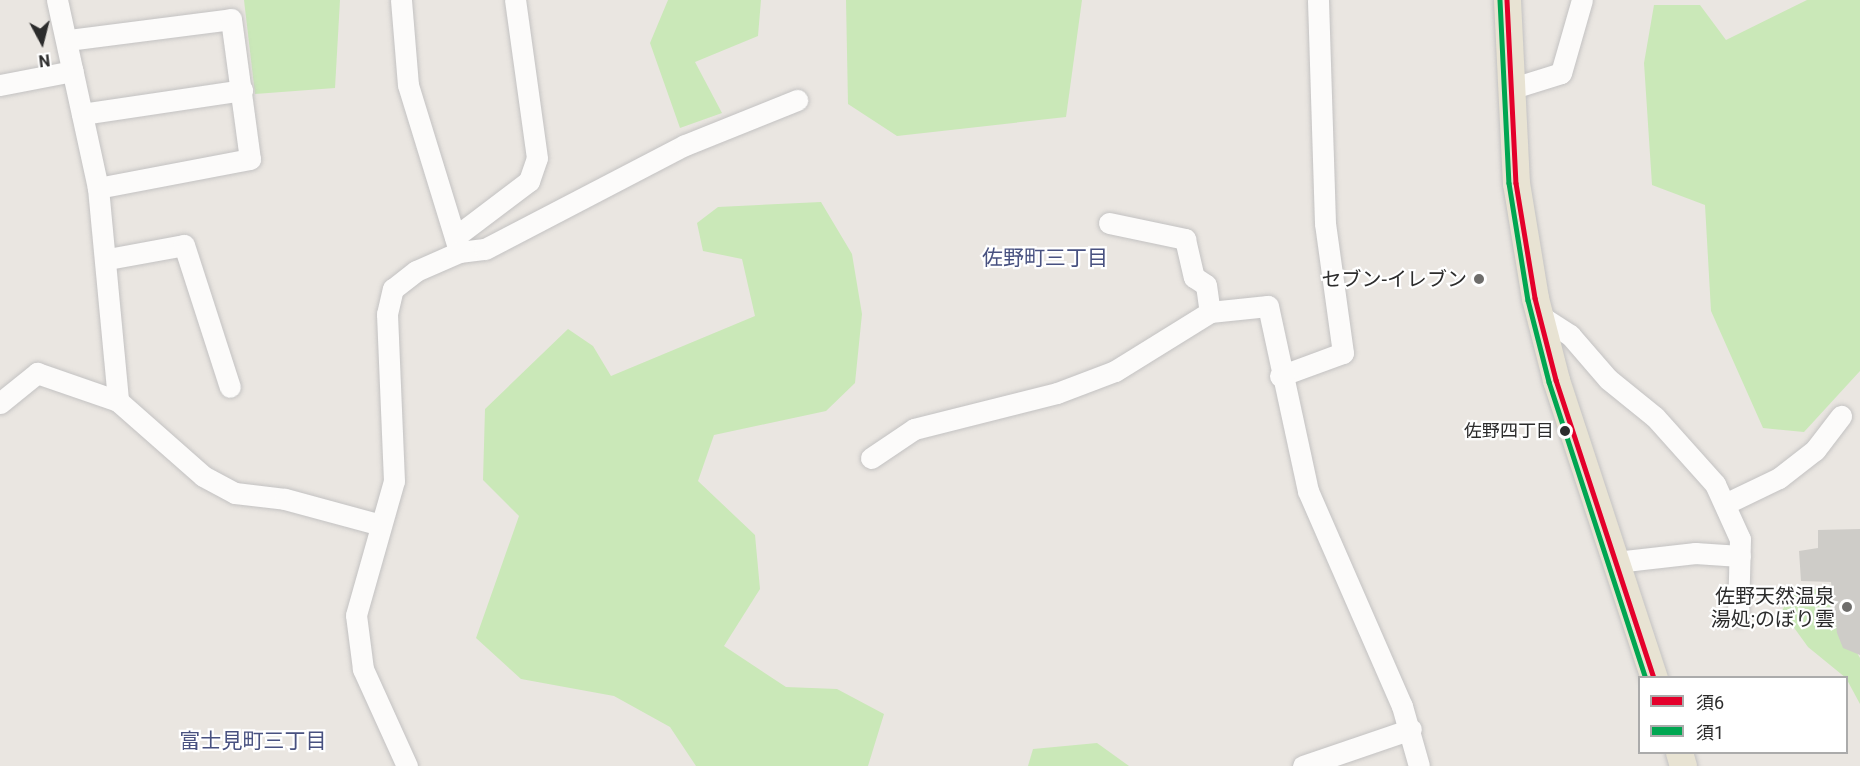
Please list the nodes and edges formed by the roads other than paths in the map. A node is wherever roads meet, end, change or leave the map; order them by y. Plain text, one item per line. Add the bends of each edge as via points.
1 (57, 0) edge
2 (401, 0) edge
3 (515, 0) edge
4 (1318, 0) edge
5 (1506, 0) edge
6 (1582, 0) edge
7 (68, 40) junction
8 (74, 71) junction
9 (0, 85) edge
10 (1510, 89) junction
11 (242, 90) junction
12 (797, 100) dead end
13 (82, 114) junction
14 (98, 188) junction
15 (1109, 224) dead end
16 (457, 244) junction
17 (108, 259) junction
18 (1210, 312) junction
19 (1539, 315) junction
20 (1280, 376) junction
21 (230, 387) dead end
22 (118, 401) junction
23 (0, 403) edge
24 (1841, 416) dead end
25 (871, 458) dead end
26 (1727, 503) junction
27 (381, 525) junction
28 (1740, 556) junction
29 (1616, 562) junction
30 (1738, 616) dead end
31 (1653, 676) edge
32 (1411, 729) junction
33 (407, 766) edge
34 (1303, 766) edge
35 (1419, 766) edge

1 - 7 street
2 - 16 street via 408,85
3 - 16 street via 537,158 529,181
4 - 20 street via 1325,223 1343,352
5 - 10 main road
6 - 10 street via 1561,73
7 - 8 street
7 - 11 street via 231,19
8 - 9 street
8 - 13 street
10 - 19 main road via 1515,183
11 - 13 street
11 - 14 street via 250,159
12 - 16 street via 685,145 485,249
13 - 14 street
14 - 17 street
15 - 18 street via 1185,239 1194,277 1206,285
16 - 27 street via 393,289 387,314 394,481
17 - 21 street via 184,244
17 - 22 street
18 - 20 street via 1268,306
18 - 25 street via 1115,371 1057,393 914,429
19 - 26 street via 1570,335 1608,379 1655,417
19 - 29 main road
20 - 32 street via 1308,491
22 - 23 street via 37,373
22 - 27 street via 203,476 235,492 285,499
24 - 26 street via 1815,450 1779,478
26 - 28 street via 1740,538
27 - 33 street via 356,615 363,669
28 - 29 street via 1695,553
28 - 30 street
29 - 31 main road
32 - 34 street
32 - 35 street

